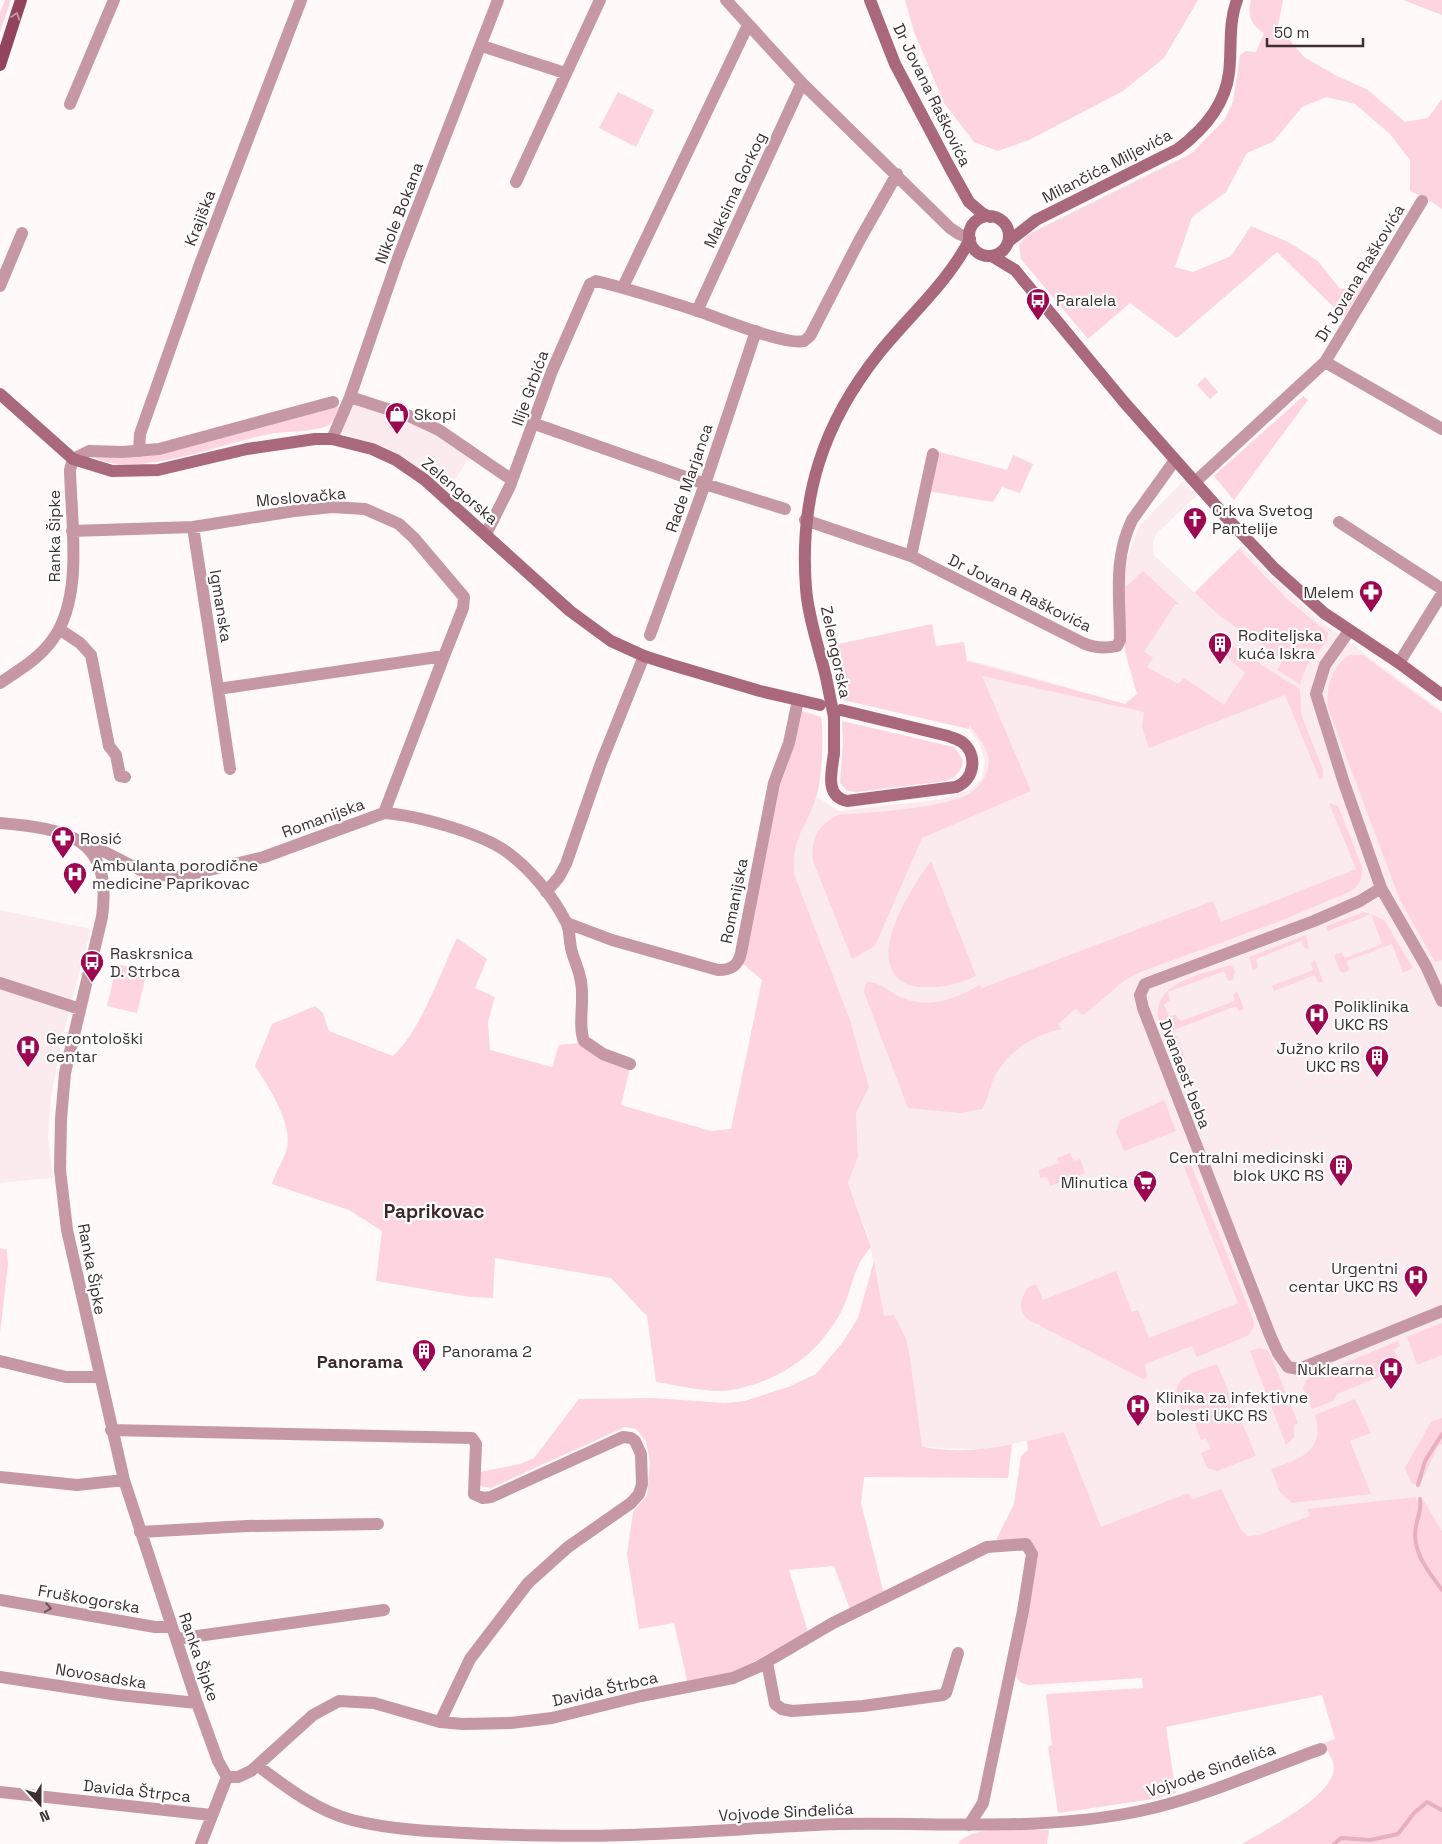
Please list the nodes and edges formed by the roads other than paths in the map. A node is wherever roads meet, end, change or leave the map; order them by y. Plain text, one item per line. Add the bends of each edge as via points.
1 (22, 0) edge
2 (114, 0) edge
3 (302, 0) edge
4 (498, 0) edge
5 (600, 0) edge
6 (726, 0) edge
7 (870, 0) edge
8 (1237, 0) edge
9 (748, 25) junction
10 (482, 46) junction
11 (0, 65) edge
12 (565, 74) junction
13 (802, 83) junction
14 (70, 104) dead end
15 (896, 174) junction
16 (516, 182) dead end
17 (1422, 201) dead end
18 (969, 202) junction
19 (990, 217) junction
20 (1036, 220) junction
21 (1005, 224) junction
22 (22, 233) dead end
23 (970, 235) junction
24 (1007, 243) junction
25 (977, 252) junction
26 (992, 256) junction
27 (961, 257) junction
28 (1014, 270) junction
29 (0, 286) edge
30 (623, 287) junction
31 (698, 311) junction
32 (756, 331) junction
33 (1325, 362) junction
34 (0, 394) edge
35 (350, 397) junction
36 (333, 402) dead end
37 (535, 424) junction
38 (1442, 429) edge
39 (332, 439) junction
40 (139, 451) junction
41 (933, 454) dead end
42 (73, 459) junction
43 (1175, 460) junction
44 (512, 480) junction
45 (1195, 482) junction
46 (705, 484) junction
47 (785, 509) dead end
48 (806, 520) junction
49 (1339, 522) dead end
50 (192, 527) junction
51 (72, 531) junction
52 (486, 534) junction
53 (911, 556) junction
54 (1442, 589) edge
55 (1442, 594) edge
56 (59, 629) junction
57 (1349, 631) junction
58 (650, 635) dead end
59 (444, 656) junction
60 (644, 656) junction
61 (1399, 663) junction
62 (0, 683) edge
63 (218, 689) junction
64 (1442, 695) edge
65 (798, 700) junction
66 (820, 705) dead end
67 (841, 710) dead end
68 (230, 769) dead end
69 (125, 777) dead end
70 (384, 814) junction
71 (0, 823) edge
72 (90, 850) junction
73 (1382, 888) junction
74 (546, 892) junction
75 (567, 924) junction
76 (0, 983) edge
77 (1442, 1001) edge
78 (80, 1009) junction
79 (630, 1064) dead end
80 (1442, 1311) edge
81 (0, 1361) edge
82 (98, 1377) junction
83 (110, 1430) junction
84 (0, 1477) edge
85 (124, 1480) junction
86 (378, 1524) dead end
87 (140, 1532) junction
88 (0, 1600) edge
89 (384, 1610) dead end
90 (174, 1633) junction
91 (958, 1653) dead end
92 (767, 1662) junction
93 (0, 1677) edge
94 (197, 1703) junction
95 (440, 1722) junction
96 (1321, 1748) dead end
97 (258, 1766) junction
98 (227, 1777) junction
99 (0, 1792) edge
100 (211, 1815) junction
101 (969, 1825) junction
102 (201, 1844) edge

11 -> 1 main road
2 - 14 street
3 - 40 street, Krajiška via 197,273 140,434
4 - 10 street, Nikole Bokana
5 - 12 street
6 - 9 street
7 - 18 street, Dr Jovana Raškovića via 895,64
8 - 20 street, Milančića Miljevića via 1231,32 1229,75 1222,97 1201,128 1178,149
9 - 13 street
9 - 30 street
10 - 12 street
10 - 35 street, Nikole Bokana via 398,258
12 - 16 street
13 - 15 street
13 - 31 street, Maksima Gorkog
15 - 23 street via 950,228 959,234
15 - 32 street, Ilije Grbića via 810,336 804,341 789,340
17 - 33 street, Dr Jovana Raškovića
18 - 19 street, Dr Jovana Raškovića
18 - 23 street, Dr Jovana Raškovića via 973,219
19 - 21 street
19 - 23 street via 981,218
20 - 21 street, Milančića Miljevića
20 - 24 street, Milančića Miljevića
21 - 24 street
22 - 29 street
23 - 25 street
23 - 27 street, Zelengorska
24 - 26 street
24 - 28 street
25 - 26 street
25 - 27 street
26 - 28 street
27 - 48 street, Zelengorska via 850,392 821,458 810,492
28 - 43 street
30 - 31 street, Ilije Grbića
30 - 37 street, Ilije Grbića via 596,281 590,284 552,371
31 - 32 street, Ilije Grbića
32 - 46 street, Rade Marjanca
33 - 38 street
33 - 45 street, Dr Jovana Raškovića
34 - 42 street
35 - 39 street, Nikole Bokana
35 - 44 street via 409,416 439,430
36 - 40 street via 186,442
37 - 44 street, Ilije Grbića
37 - 46 street
39 - 42 street, Zelengorska via 284,442 143,472 112,471
39 - 52 street, Zelengorska via 372,448 396,460 425,480
40 - 42 street via 88,451
41 - 53 street
42 - 51 street, Ranka Šipke via 70,470
43 - 45 street
43 - 53 street, Dr Jovana Raškovića via 1127,530 1118,562 1120,635 1117,646 1091,646
44 - 52 street, Ilije Grbića
45 - 57 street via 1276,569 1324,614
46 - 47 street
46 - 58 street, Rade Marjanca
48 - 53 street, Dr Jovana Raškovića
48 - 67 street, Zelengorska, bridge via 806,589 834,717 833,793 847,801 956,787 968,780 973,764 970,751 961,741
49 - 54 street
50 - 51 street, Moslovačka
50 - 59 street, Moslovačka via 332,507 365,509 392,520 414,538 464,597 463,608
50 - 63 street, Igmanska
51 - 56 street, Ranka Šipke via 71,590
52 - 60 street, Zelengorska via 570,611 612,641
55 - 61 street
56 - 62 street, Ranka Šipke via 33,660
56 - 69 street via 80,642 91,655 109,746 116,755 120,776
57 - 61 street
57 - 73 street via 1325,665 1316,694
59 - 63 street
59 - 70 street
60 - 65 street, Zelengorska
60 - 74 street via 601,763 566,864
61 - 64 street
63 - 68 street, Igmanska
65 - 66 street, Zelengorska
65 - 75 street, Romanijska via 789,743 774,783 736,965 718,970
70 - 72 street, Romanijska via 264,857 180,877 146,873 99,849
70 - 74 street, Romanijska via 422,820 500,847 516,859
71 - 72 street, Ranka Šipke via 59,831
72 - 78 street, Ranka Šipke via 103,875 104,899
73 - 77 street
73 - 80 street, Dvanaest beba via 1314,920 1145,984 1140,995 1242,1265 1278,1353 1288,1367 1299,1370
74 - 75 street, Romanijska
75 - 79 street, Romanijska via 584,1001 581,1029 584,1041 603,1054
76 - 78 street
78 - 82 street, Ranka Šipke via 65,1073 60,1170 67,1230
81 - 82 street via 66,1377
82 - 83 street, Ranka Šipke
83 - 85 street, Ranka Šipke
83 - 95 street via 472,1438 476,1444 474,1494 483,1498 623,1437 635,1441 642,1466 639,1494 568,1547 528,1584 470,1659
84 - 85 street via 76,1485
85 - 87 street, Ranka Šipke
86 - 87 street
87 - 90 street, Ranka Šipke
88 -> 90 street, Fruškogorska
89 - 90 street, Fruškogorska
90 - 94 street, Ranka Šipke
91 - 92 street via 943,1695 863,1706 792,1711 776,1704
92 - 95 street, Davida Štrbca via 732,1678 552,1718 502,1723
92 - 101 street, Davida Štrbca via 834,1623 987,1547 1026,1544 1032,1554 1023,1611 983,1804
93 - 94 street, Novosadska
94 - 98 street, Ranka Šipke
95 - 97 street, Davida Štrbca via 374,1703 339,1701 313,1715
96 - 101 street, Vojvode Sinđelića via 1179,1801 1138,1812 1046,1824
97 - 98 street, Davida Štrbca via 244,1774
97 - 101 street, Vojvode Sinđelića via 292,1792 340,1816 420,1830 582,1836 839,1824
98 - 100 street
99 - 100 street, Davida Štrpca
100 - 102 street

